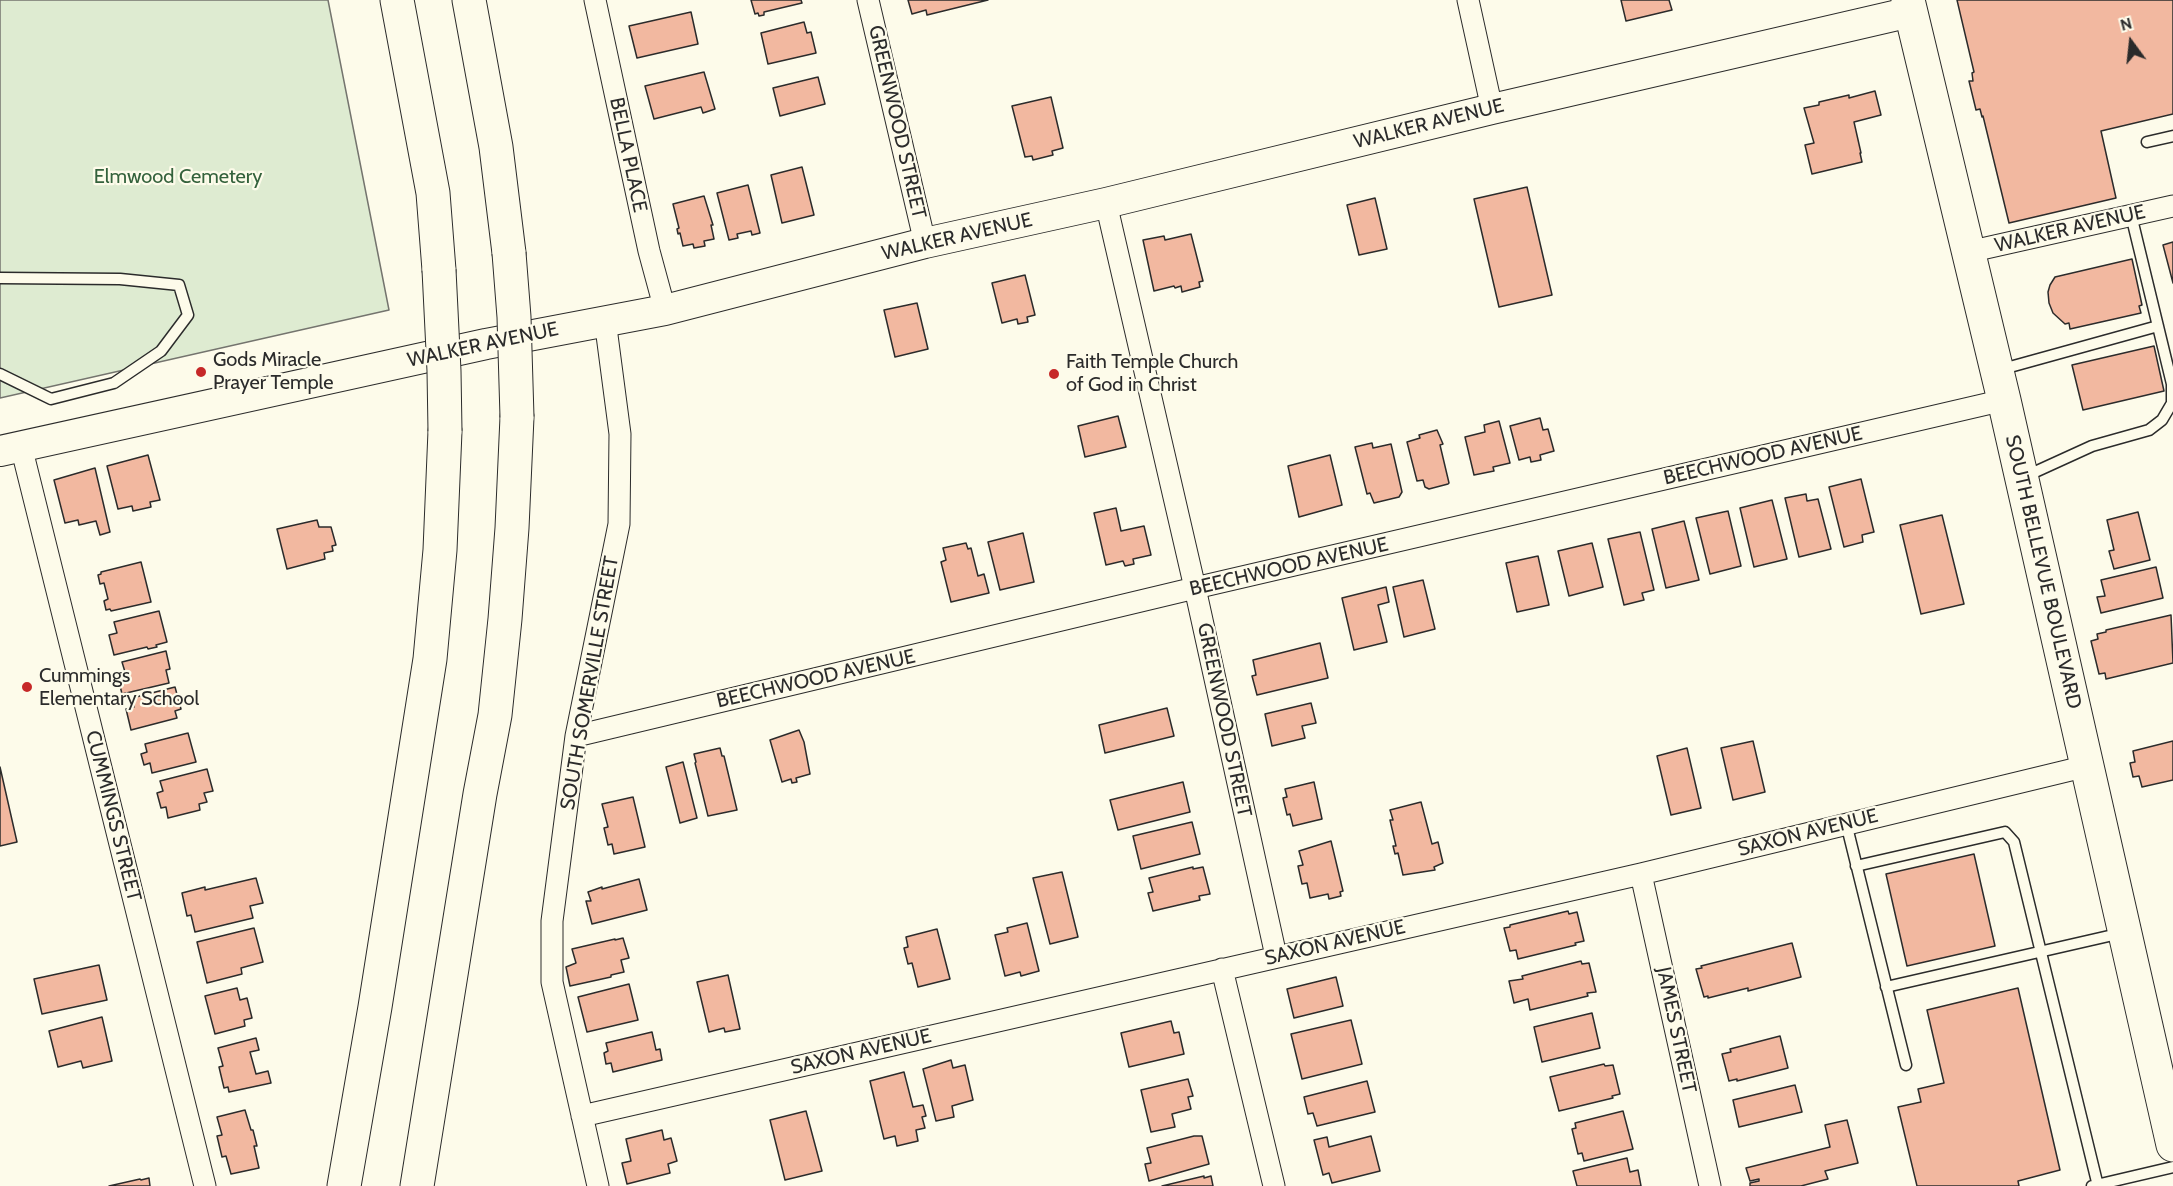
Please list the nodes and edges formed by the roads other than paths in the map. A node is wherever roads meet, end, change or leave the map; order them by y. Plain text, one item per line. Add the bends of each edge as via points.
1 (397, 0) edge
2 (469, 0) edge
3 (595, 0) edge
4 (868, 0) edge
5 (1468, 0) edge
6 (1910, 6) edge
7 (1492, 109) junction
8 (2173, 136) edge
9 (2147, 142) dead end
10 (1106, 203) junction
11 (2173, 206) edge
12 (2131, 215) junction
13 (925, 243) junction
14 (1968, 252) junction
15 (0, 278) edge
16 (665, 310) junction
17 (605, 320) junction
18 (2158, 326) junction
19 (0, 374) edge
20 (2000, 386) junction
21 (10, 449) edge
22 (2021, 478) junction
23 (1195, 588) junction
24 (576, 736) junction
25 (2087, 766) junction
26 (1846, 823) junction
27 (1856, 866) junction
28 (1641, 874) junction
29 (2125, 933) junction
30 (2041, 951) junction
31 (1276, 956) junction
32 (1222, 969) junction
33 (1886, 987) junction
34 (1906, 1065) dead end
35 (2169, 1112) edge
36 (582, 1116) junction
37 (2173, 1145) edge
38 (2173, 1167) edge
39 (205, 1186) edge
40 (344, 1186) edge
41 (417, 1186) edge
42 (598, 1186) edge
43 (1274, 1186) edge
44 (1710, 1186) edge
45 (2096, 1186) edge

1 - 40 main road, bridge via 433,193 444,371 440,550 430,659
2 - 41 main road, bridge via 496,147 509,252 517,417 512,540 495,715
3 - 16 street, BELLA PLACE
4 - 13 street, GREENWOOD STREET
5 - 7 street
6 - 7 street, WALKER AVENUE
6 - 14 main road, SOUTH BELLEVUE BOULEVARD
7 - 10 street, WALKER AVENUE
8 - 9 lane
10 - 13 street, WALKER AVENUE
10 - 23 street, GREENWOOD STREET
11 - 12 street, WALKER AVENUE
12 - 14 street, WALKER AVENUE
12 - 18 lane
13 - 16 street, WALKER AVENUE
14 - 20 main road, SOUTH BELLEVUE BOULEVARD
15 - 19 lane via 120,279 179,285 188,315 161,351 114,383 51,399
16 - 17 street, WALKER AVENUE
17 - 21 street, WALKER AVENUE
17 - 24 street, SOUTH SOMERVILLE STREET via 620,434 619,524
18 - 20 lane
18 - 22 lane via 2172,384 2172,403 2162,420 2149,430 2092,446
20 - 22 main road, SOUTH BELLEVUE BOULEVARD
20 - 23 street, BEECHWOOD AVENUE
21 - 39 street, CUMMINGS STREET
22 - 25 main road, SOUTH BELLEVUE BOULEVARD
23 - 24 street, BEECHWOOD AVENUE
23 - 31 street, GREENWOOD STREET
24 - 36 street, SOUTH SOMERVILLE STREET via 552,921 552,982
25 - 26 street, SAXON AVENUE
25 - 29 main road, SOUTH BELLEVUE BOULEVARD
26 - 27 lane
26 - 28 street, SAXON AVENUE
27 - 30 lane via 2005,832 2014,842
27 - 33 lane
28 - 31 street, SAXON AVENUE
28 - 44 street, JAMES STREET
29 - 30 lane
29 - 35 main road, SOUTH BELLEVUE BOULEVARD
30 - 33 lane
30 - 45 lane
31 - 32 street, SAXON AVENUE
32 - 36 street, SAXON AVENUE
32 - 43 street
33 - 34 lane
35 - 37 main road, SOUTH BELLEVUE BOULEVARD
36 - 42 street, SOUTH SOMERVILLE STREET
38 - 45 lane

